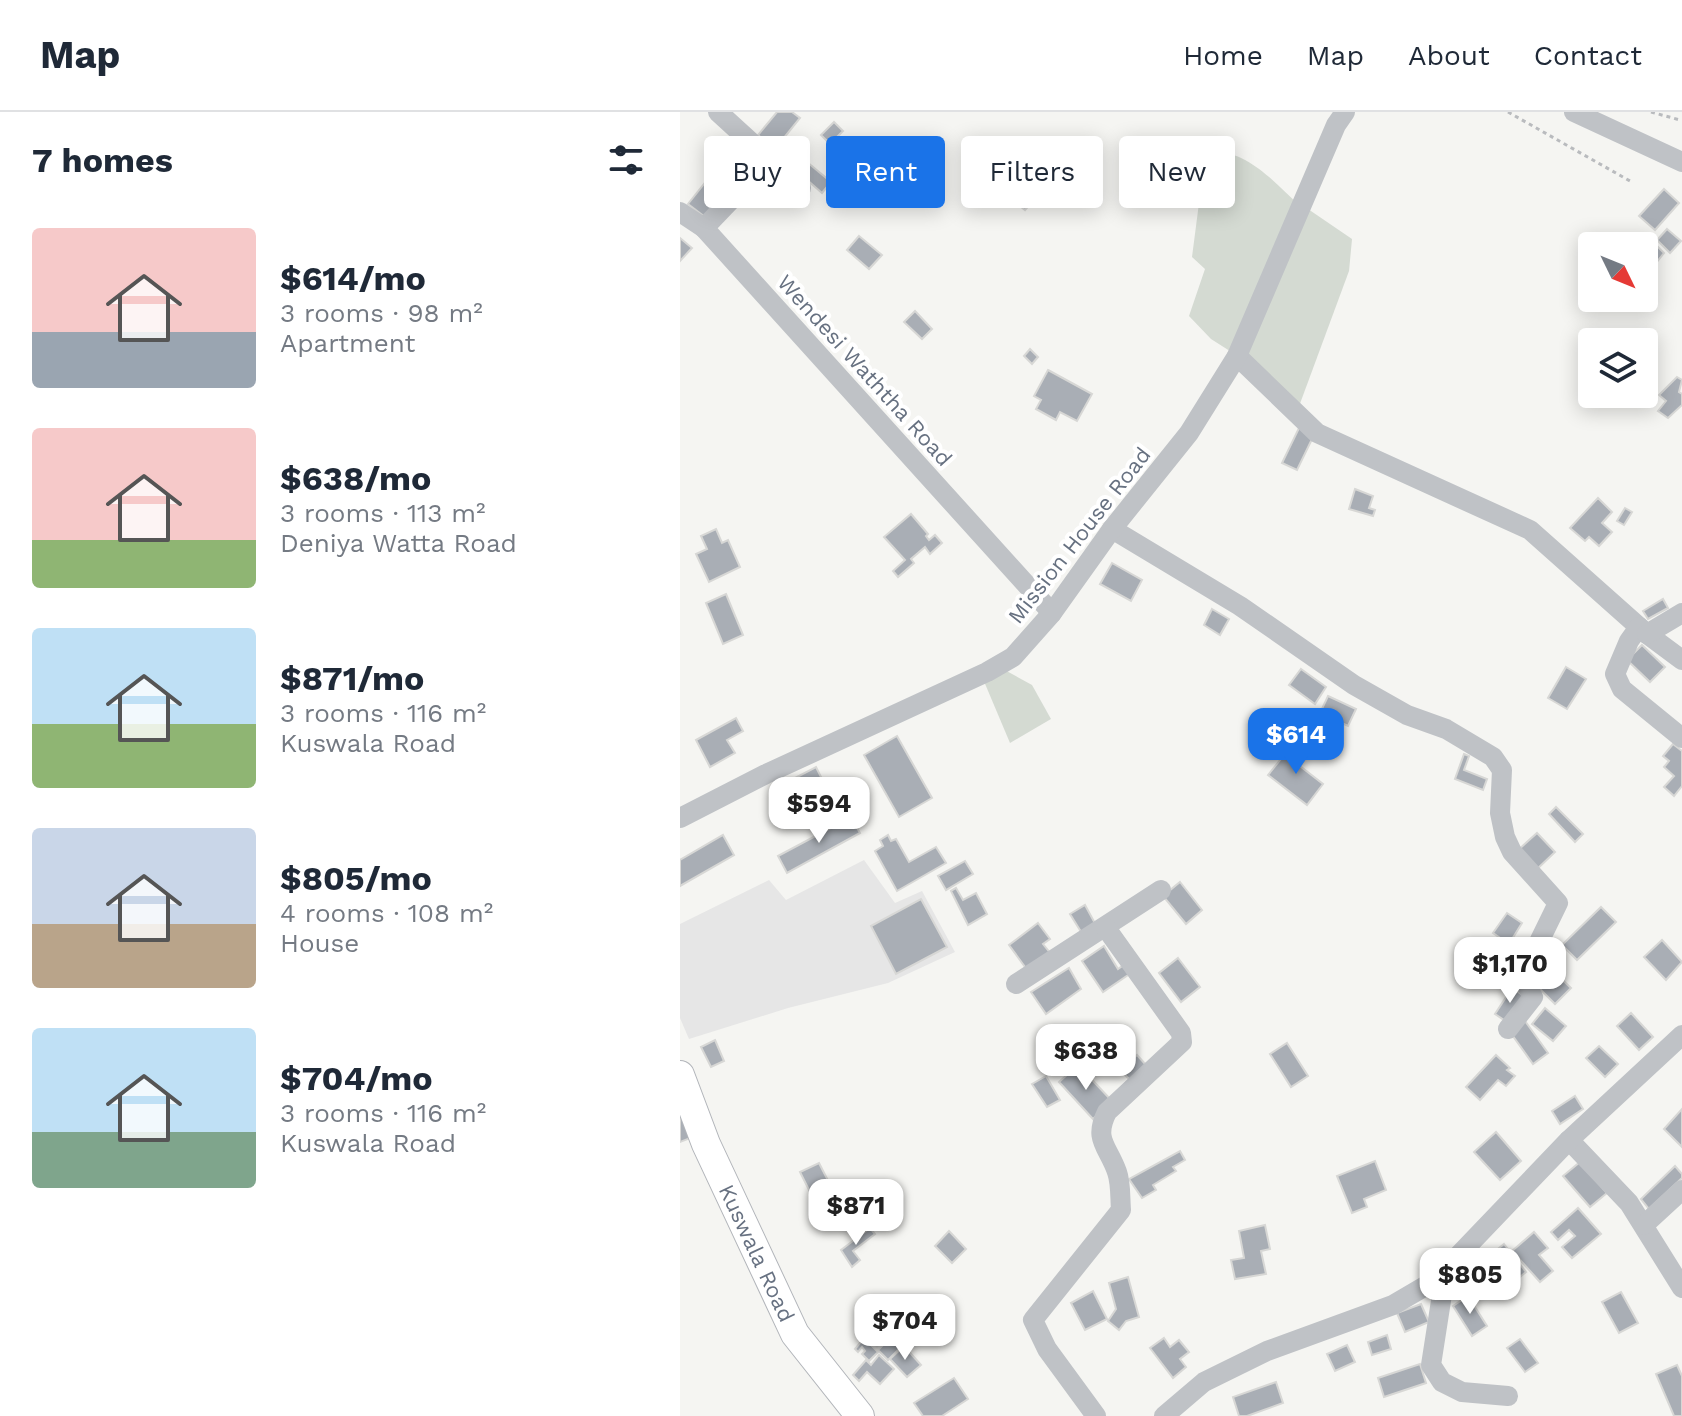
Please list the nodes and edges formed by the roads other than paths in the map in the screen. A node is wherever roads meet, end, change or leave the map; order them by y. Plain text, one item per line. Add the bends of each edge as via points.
1 (718, 112) edge
2 (1345, 112) edge
3 (1574, 112) edge
4 (742, 136) edge
5 (1682, 162) edge
6 (723, 208) edge
7 (680, 212) edge
8 (704, 228) junction
9 (1237, 356) junction
10 (1112, 529) junction
11 (1052, 613) junction
12 (1682, 613) edge
13 (1643, 630) junction
14 (1682, 660) edge
15 (1682, 738) edge
16 (680, 818) edge
17 (1161, 890) dead end
18 (1106, 928) junction
19 (1016, 984) dead end
20 (1508, 1029) dead end
21 (1682, 1035) edge
22 (680, 1075) edge
23 (1569, 1140) junction
24 (1682, 1190) edge
25 (1644, 1225) junction
26 (1434, 1281) junction
27 (1682, 1288) edge
28 (1508, 1396) dead end
29 (1187, 1406) edge
30 (860, 1416) edge
31 (1096, 1416) edge
32 (1164, 1416) edge

1 - 4 street
2 - 9 street, Mission House Road
3 - 5 street
6 - 8 street
7 - 8 street, Wendesi Waththa Road
8 - 11 street, Wendesi Waththa Road
9 - 10 street, Mission House Road via 1189,433
9 - 13 street via 1317,433 1530,530
10 - 11 street, Mission House Road
10 - 20 street via 1240,606 1354,685 1493,757 1502,770 1505,837 1558,903 1522,977 1533,997
11 - 16 street, Mission House Road via 1013,657 987,672
12 - 13 street
13 - 14 street
13 - 15 street via 1629,641 1615,674 1622,689
17 - 18 street
18 - 19 street
18 - 31 street via 1181,1033 1182,1042 1107,1112 1100,1127 1102,1141 1118,1174 1121,1210 1033,1320 1047,1349
21 - 23 street
22 - 30 street, Kuswala Road via 706,1144 795,1334
23 - 25 street
23 - 26 street
24 - 25 street
25 - 27 street
26 - 28 street via 1443,1288 1431,1365 1442,1382 1462,1392
26 - 29 street via 1393,1305 1267,1351 1204,1382
29 - 32 street

